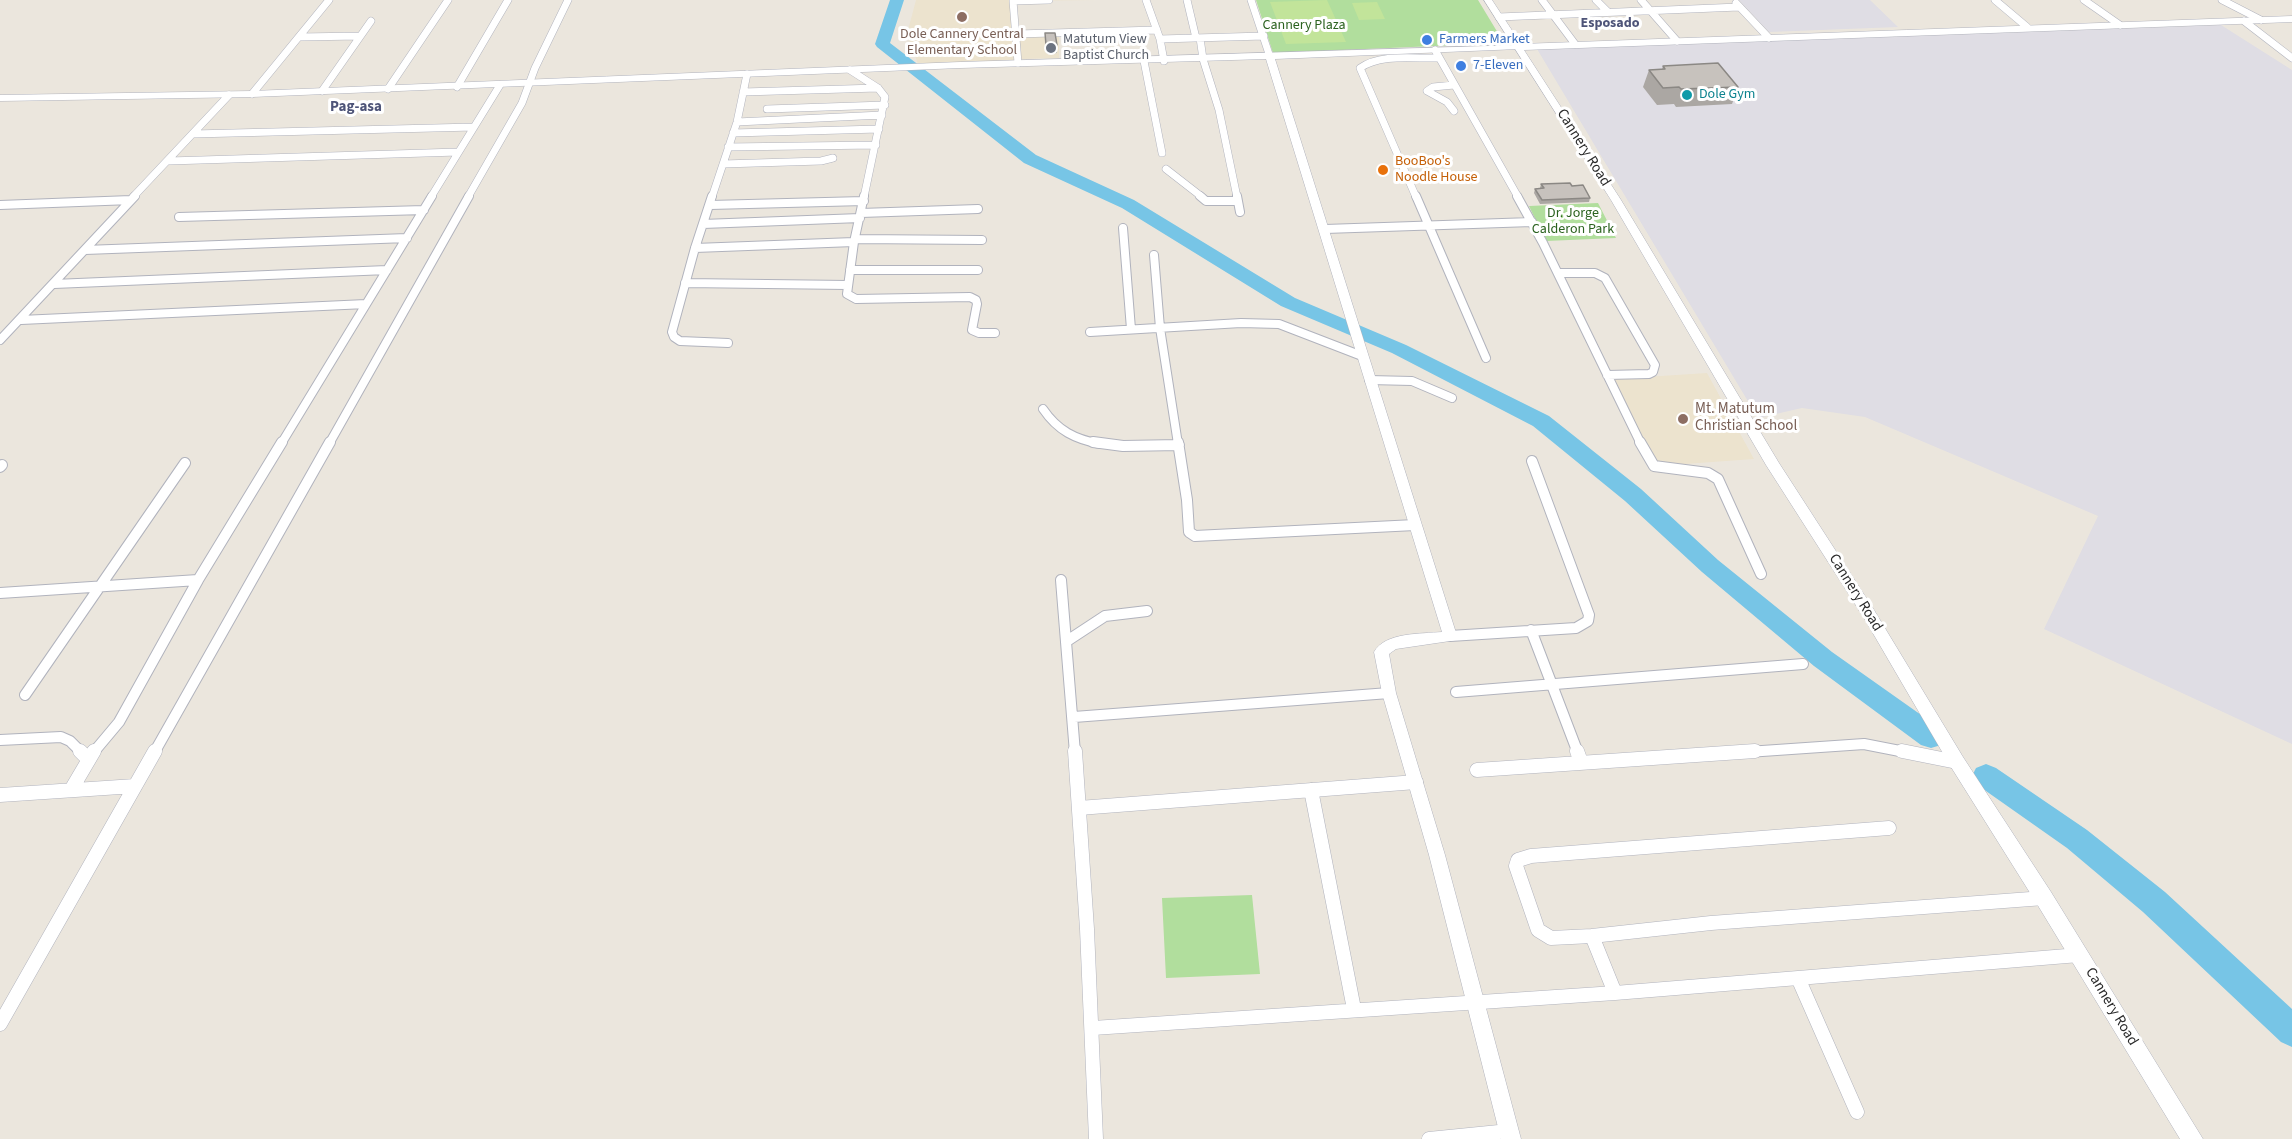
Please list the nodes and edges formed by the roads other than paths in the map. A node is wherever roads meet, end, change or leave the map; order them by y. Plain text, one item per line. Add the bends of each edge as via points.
1 (329, 0) edge
2 (448, 0) edge
3 (508, 0) edge
4 (568, 0) edge
5 (1048, 0) edge
6 (1146, 0) edge
7 (1187, 0) edge
8 (1251, 0) edge
9 (1488, 0) edge
10 (1542, 0) edge
11 (1596, 0) edge
12 (1641, 0) edge
13 (1733, 0) edge
14 (1995, 0) edge
15 (2084, 0) edge
16 (2222, 0) edge
17 (1739, 7) junction
18 (1650, 10) junction
19 (1608, 12) junction
20 (1553, 14) junction
21 (1499, 16) junction
22 (2261, 20) junction
23 (371, 21) dead end
24 (2244, 21) junction
25 (2290, 21) edge
26 (2120, 25) junction
27 (2028, 27) junction
28 (1157, 30) junction
29 (1017, 34) junction
30 (360, 36) junction
31 (1264, 36) junction
32 (300, 37) junction
33 (1198, 38) junction
34 (1769, 38) junction
35 (1160, 39) junction
36 (1677, 41) junction
37 (1575, 44) junction
38 (1519, 47) junction
39 (1436, 54) junction
40 (1270, 57) junction
41 (2292, 58) edge
42 (1203, 60) junction
43 (1144, 61) junction
44 (1164, 61) junction
45 (1018, 63) junction
46 (850, 70) junction
47 (747, 74) junction
48 (531, 84) junction
49 (500, 85) junction
50 (1454, 85) junction
51 (457, 87) junction
52 (878, 88) junction
53 (388, 89) junction
54 (322, 92) junction
55 (743, 92) junction
56 (252, 94) junction
57 (230, 95) junction
58 (0, 98) edge
59 (885, 105) junction
60 (767, 109) dead end
61 (1454, 111) dead end
62 (882, 115) junction
63 (737, 122) junction
64 (474, 127) junction
65 (879, 129) junction
66 (733, 133) junction
67 (193, 134) junction
68 (876, 145) junction
69 (728, 147) junction
70 (458, 152) junction
71 (1162, 153) dead end
72 (833, 158) dead end
73 (170, 161) junction
74 (723, 164) junction
75 (1167, 169) dead end
76 (131, 200) junction
77 (864, 201) junction
78 (1237, 201) junction
79 (0, 205) edge
80 (710, 205) junction
81 (978, 209) dead end
82 (424, 210) junction
83 (1240, 212) dead end
84 (860, 216) junction
85 (179, 217) dead end
86 (1532, 222) junction
87 (703, 224) junction
88 (1429, 225) junction
89 (1123, 228) dead end
90 (1325, 229) junction
91 (407, 238) junction
92 (855, 240) junction
93 (982, 240) dead end
94 (695, 248) junction
95 (85, 250) junction
96 (1154, 255) dead end
97 (387, 270) junction
98 (850, 270) junction
99 (978, 270) dead end
100 (1558, 273) junction
101 (685, 283) junction
102 (54, 284) junction
103 (848, 285) junction
104 (366, 304) junction
105 (21, 320) junction
106 (1160, 328) junction
107 (1131, 329) junction
108 (1090, 332) dead end
109 (995, 333) dead end
110 (0, 340) edge
111 (728, 343) dead end
112 (1362, 356) junction
113 (1486, 358) dead end
114 (1607, 375) junction
115 (1369, 380) junction
116 (1452, 398) dead end
117 (1042, 409) dead end
118 (1179, 445) junction
119 (1532, 461) dead end
120 (185, 462) dead end
121 (1415, 525) junction
122 (1761, 574) dead end
123 (198, 580) junction
124 (1061, 580) dead end
125 (101, 587) junction
126 (0, 593) edge
127 (1147, 611) dead end
128 (1531, 630) junction
129 (1450, 636) junction
130 (1067, 641) junction
131 (1803, 664) dead end
132 (1551, 683) junction
133 (1456, 692) dead end
134 (1389, 693) junction
135 (25, 695) dead end
136 (1074, 717) junction
137 (0, 740) edge
138 (88, 759) junction
139 (1581, 762) junction
140 (1957, 762) junction
141 (1477, 770) dead end
142 (1416, 782) junction
143 (135, 786) junction
144 (70, 790) junction
145 (1311, 790) junction
146 (0, 795) edge
147 (1079, 808) junction
148 (1889, 828) dead end
149 (2044, 898) junction
150 (1592, 936) junction
151 (2079, 955) junction
152 (1798, 978) junction
153 (1614, 993) junction
154 (1475, 1000) junction
155 (1354, 1009) junction
156 (0, 1024) edge
157 (1093, 1028) junction
158 (1857, 1112) dead end
159 (1510, 1135) edge
160 (1096, 1139) edge
161 (1429, 1139) edge
162 (2192, 1139) edge

1 - 32 street
2 - 53 street
3 - 51 street
4 - 48 street
5 - 29 street via 1013,1
6 - 28 street
7 - 33 street
8 - 31 street
9 - 21 main road, Cannery Road
10 - 20 street
11 - 19 street
12 - 18 street
13 - 17 street
14 - 27 street
15 - 26 street
16 - 22 street
17 - 18 street
17 - 34 street
18 - 19 street
18 - 36 street
19 - 20 street
20 - 21 street
20 - 37 street
21 - 38 main road, Cannery Road
22 - 24 main road
22 - 25 main road
23 - 30 street
24 - 26 main road
24 - 41 street
26 - 27 main road
27 - 34 main road
28 - 29 street
28 - 35 street
29 - 45 street
30 - 32 street
30 - 54 street
31 - 33 street
31 - 40 street
32 - 56 street
33 - 35 street
33 - 42 street
34 - 36 main road
35 - 44 street
36 - 37 main road
37 - 38 main road
38 - 39 street
38 - 140 main road, Cannery Road
39 - 40 street
39 - 50 street
39 - 88 street via 1380,60 1360,68
40 - 42 street
40 - 90 street
42 - 44 street
42 - 78 street via 1219,110
43 - 44 street
43 - 45 street
43 - 71 street
45 - 46 street
46 - 47 street
46 - 52 street
47 - 48 street
47 - 55 street
48 - 49 street
48 - 143 street
49 - 51 street
49 - 64 street
50 - 61 street via 1427,91 1447,102
50 - 86 street
51 - 53 street
52 - 55 street
52 - 59 street via 884,92
53 - 54 street
54 - 56 street
55 - 63 street
56 - 57 street
57 - 58 street
57 - 67 street
59 - 60 street
59 - 62 street
62 - 63 street
62 - 65 street
63 - 66 street
64 - 67 street
64 - 70 street
65 - 66 street
65 - 68 street
66 - 69 street
67 - 73 street
68 - 69 street
68 - 77 street
69 - 74 street
70 - 73 street
70 - 82 street
72 - 74 street
73 - 76 street
74 - 80 street
75 - 78 street via 1206,201
76 - 79 street
76 - 95 street
77 - 80 street
77 - 84 street
78 - 83 street
80 - 87 street
81 - 84 street
82 - 85 street
82 - 91 street
84 - 87 street
84 - 92 street
86 - 88 street
86 - 100 street
87 - 94 street
88 - 90 street
88 - 113 street
89 - 107 street
90 - 112 street
91 - 95 street
91 - 97 street
92 - 93 street
92 - 94 street
92 - 98 street
94 - 101 street
95 - 102 street
96 - 106 street
97 - 102 street
97 - 104 street
98 - 99 street
98 - 103 street
100 - 114 street
100 - 114 street via 1602,275 1655,365 1649,374
101 - 103 street
101 - 111 street via 674,321 674,338 692,343
102 - 105 street
103 - 109 street via 847,294 856,299 974,299 977,304 970,327 979,333
104 - 105 street
104 - 123 street
105 - 110 street
106 - 107 street
106 - 112 street via 1279,324
106 - 118 street
107 - 108 street
112 - 115 street
114 - 122 street via 1651,464 1708,473 1718,480
115 - 116 street via 1412,379
115 - 121 street
117 - 118 street via 1051,423 1092,443 1130,448
118 - 121 street via 1192,535
119 - 128 street via 1589,615 1588,621 1576,628
120 - 125 street
121 - 129 street
123 - 125 street
123 - 138 street via 134,696
124 - 130 street
125 - 126 street
125 - 135 street
127 - 130 street via 1105,616
128 - 129 street
128 - 132 street
129 - 134 street via 1385,648 1381,652
130 - 136 street
131 - 132 street
132 - 133 street
132 - 139 street
134 - 136 street
134 - 142 street
136 - 147 street
137 - 138 street via 61,737
138 - 144 street
139 - 140 street via 1864,744
139 - 141 street
140 - 149 main road, Cannery Road
142 - 145 street
142 - 154 street
143 - 144 street
143 - 156 street
144 - 146 street
145 - 147 street
145 - 155 street
147 - 157 street
148 - 150 street via 1518,860 1516,866 1538,930 1551,938
149 - 150 street via 1722,922
149 - 151 main road, Cannery Road
150 - 153 street
151 - 152 street
151 - 162 main road, Cannery Road
152 - 153 street
152 - 158 street
153 - 154 street
154 - 155 street
154 - 159 street
155 - 157 street
157 - 160 street
159 - 161 street

